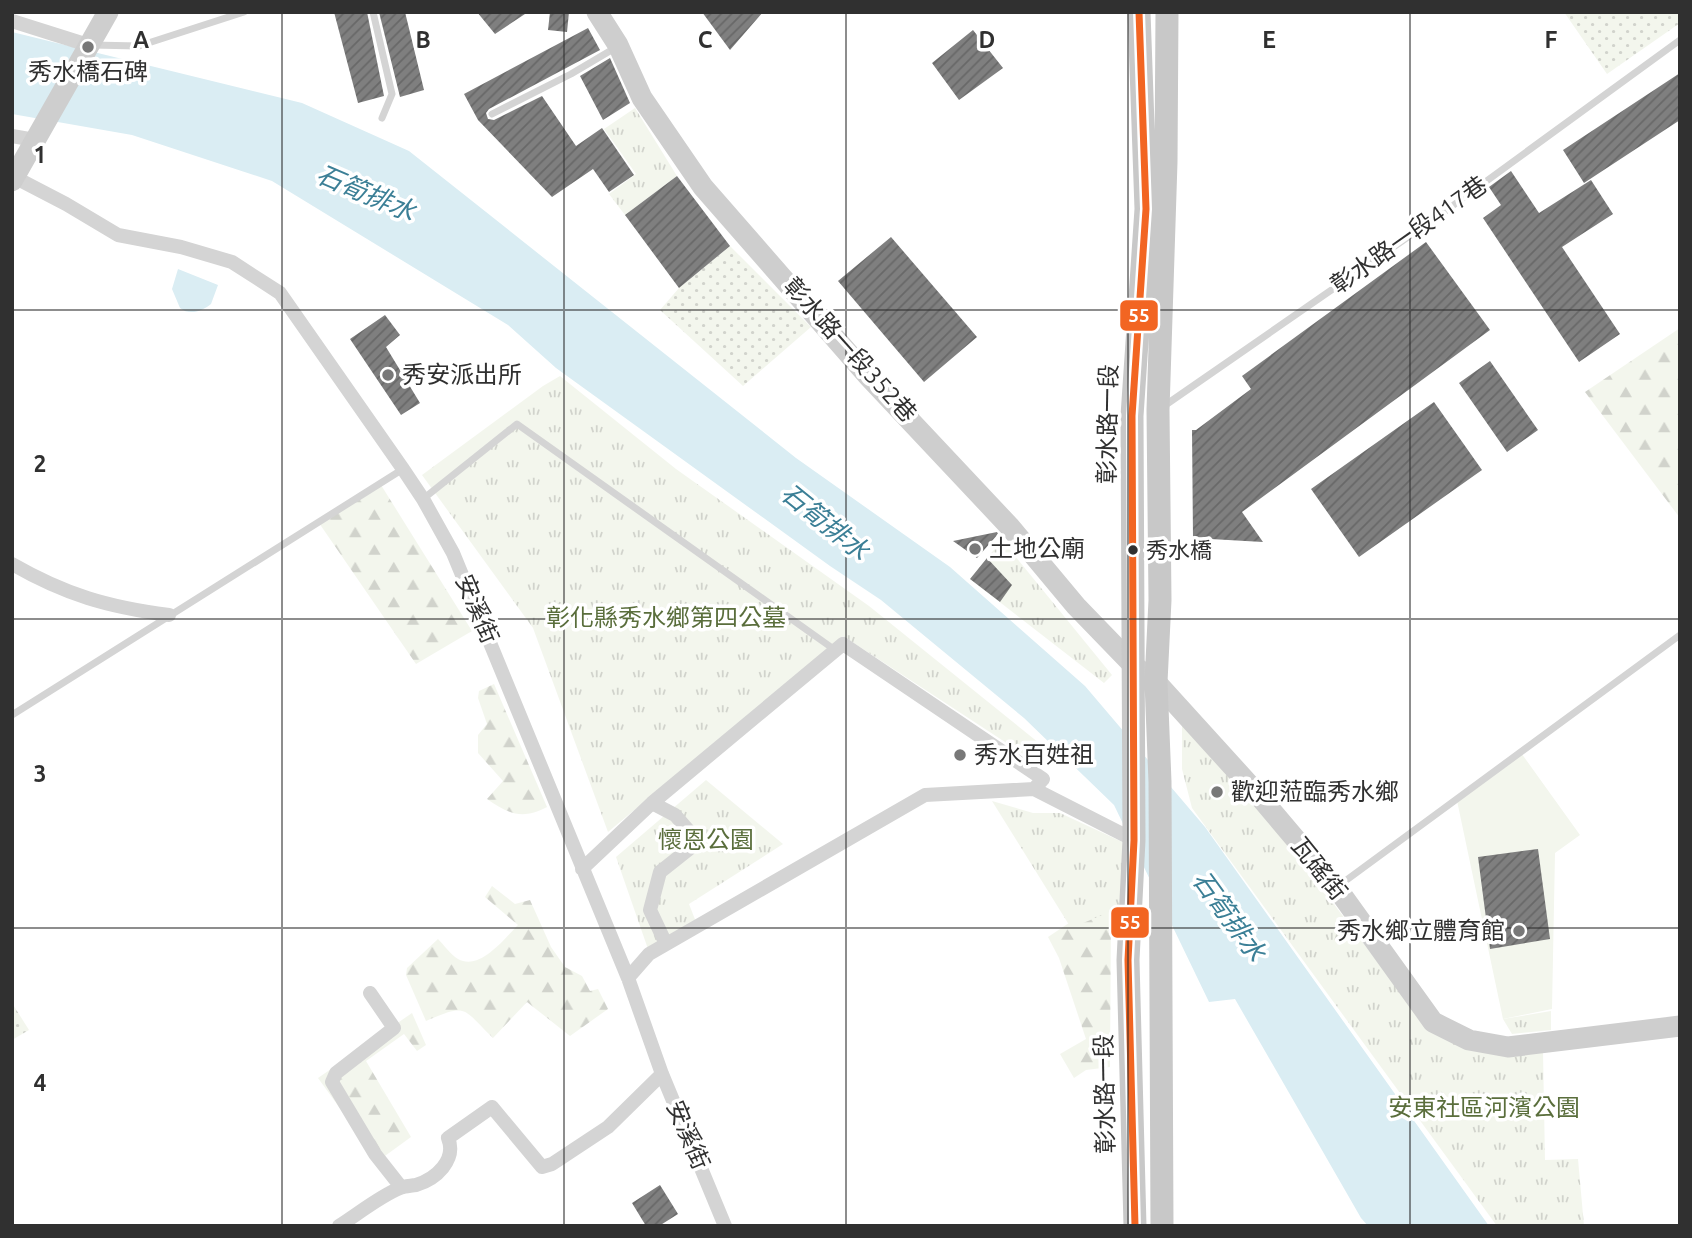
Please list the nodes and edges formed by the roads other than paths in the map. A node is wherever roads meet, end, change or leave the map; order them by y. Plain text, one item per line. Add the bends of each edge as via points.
1 (108, 12) edge
2 (244, 12) edge
3 (373, 12) edge
4 (597, 12) edge
5 (1139, 12) edge
6 (1167, 12) edge
7 (12, 21) edge
8 (1680, 40) edge
9 (88, 45) junction
10 (618, 45) junction
11 (492, 114) dead end
12 (382, 118) dead end
13 (12, 136) edge
14 (35, 140) junction
15 (14, 180) edge
16 (1158, 410) junction
17 (1132, 416) junction
18 (403, 469) junction
19 (423, 499) junction
20 (12, 564) edge
21 (169, 615) junction
22 (1680, 635) edge
23 (835, 651) junction
24 (1134, 666) junction
25 (1156, 682) junction
26 (12, 715) edge
27 (1034, 789) junction
28 (652, 803) junction
29 (1134, 840) junction
30 (582, 869) junction
31 (1336, 887) junction
32 (666, 944) junction
33 (628, 978) junction
34 (370, 993) dead end
35 (1680, 1026) edge
36 (662, 1074) junction
37 (401, 1187) junction
38 (339, 1226) edge
39 (726, 1226) edge
40 (1135, 1226) edge
41 (1162, 1226) edge

1 - 9 street
2 - 9 lane via 139,46
3 - 12 lane via 392,94
4 - 10 street, 彰水路一段352巷
5 - 17 main road, 彰水路一段 via 1146,209
6 - 16 main road, 彰水路一段
7 - 9 street
8 - 16 lane, 彰水路一段417巷 via 1444,212
9 - 14 street
10 - 11 lane
10 - 24 street, 彰水路一段352巷 via 642,98 702,187
13 - 14 street
14 - 15 street
15 - 18 street, 安溪街 via 118,235 232,262 280,293
16 - 17 lane, 彰水路一段417巷
16 - 25 main road, 彰水路一段
17 - 24 main road, 彰水路一段
18 - 19 street, 安溪街
18 - 21 lane
19 - 23 lane via 517,424
19 - 30 street, 安溪街 via 459,566
20 - 21 street via 84,598
21 - 26 lane
22 - 31 lane
23 - 27 street via 843,644 1043,779
23 - 28 street
24 - 25 street, 瓦磘街
24 - 29 main road, 彰水路一段
25 - 31 street, 瓦磘街
25 - 41 main road
27 - 29 street
27 - 32 street via 925,795
28 - 30 street
28 - 32 street via 675,815 695,838 689,849 660,872 650,910
29 - 40 main road, 彰水路一段 via 1128,960
30 - 33 street, 安溪街
31 - 35 street, 瓦磘街 via 1433,1022 1469,1040 1508,1046
32 - 33 street via 649,954
33 - 36 street, 安溪街
34 - 37 street via 394,1028 335,1073 332,1082 375,1154
36 - 37 street via 608,1126 552,1164 542,1167 492,1107 448,1138 451,1154 441,1171 427,1181
36 - 39 street, 安溪街
37 - 38 street

